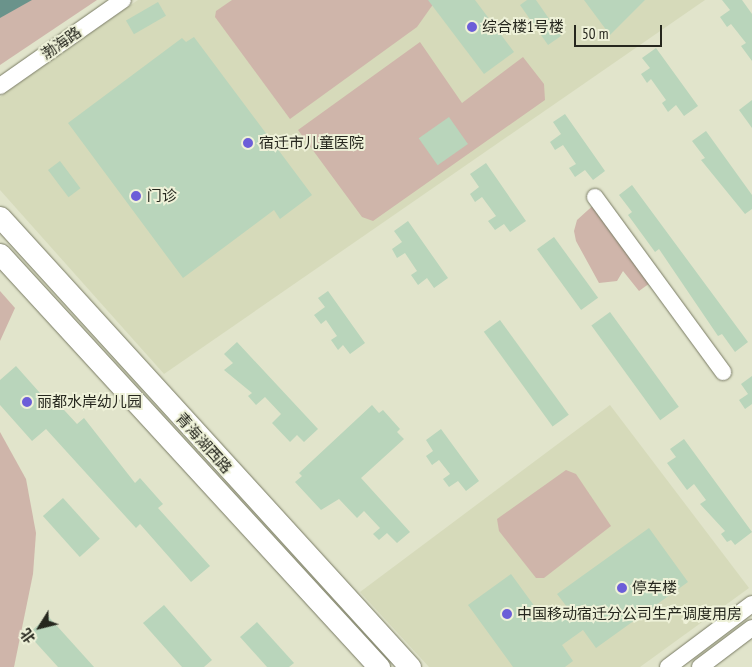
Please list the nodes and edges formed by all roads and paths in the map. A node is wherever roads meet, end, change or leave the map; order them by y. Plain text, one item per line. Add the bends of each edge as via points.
1 (123, 0) edge
2 (0, 86) edge
3 (595, 197) dead end
4 (0, 217) edge
5 (0, 254) edge
6 (723, 372) dead end
7 (752, 604) edge
8 (752, 628) edge
9 (379, 667) edge
10 (410, 667) edge
11 (668, 667) edge
12 (700, 667) edge

1 - 2 street, 渤海路
3 - 6 street
4 - 10 main road, 青海湖西路
5 - 9 main road, 青海湖西路
7 - 11 street
8 - 12 street

